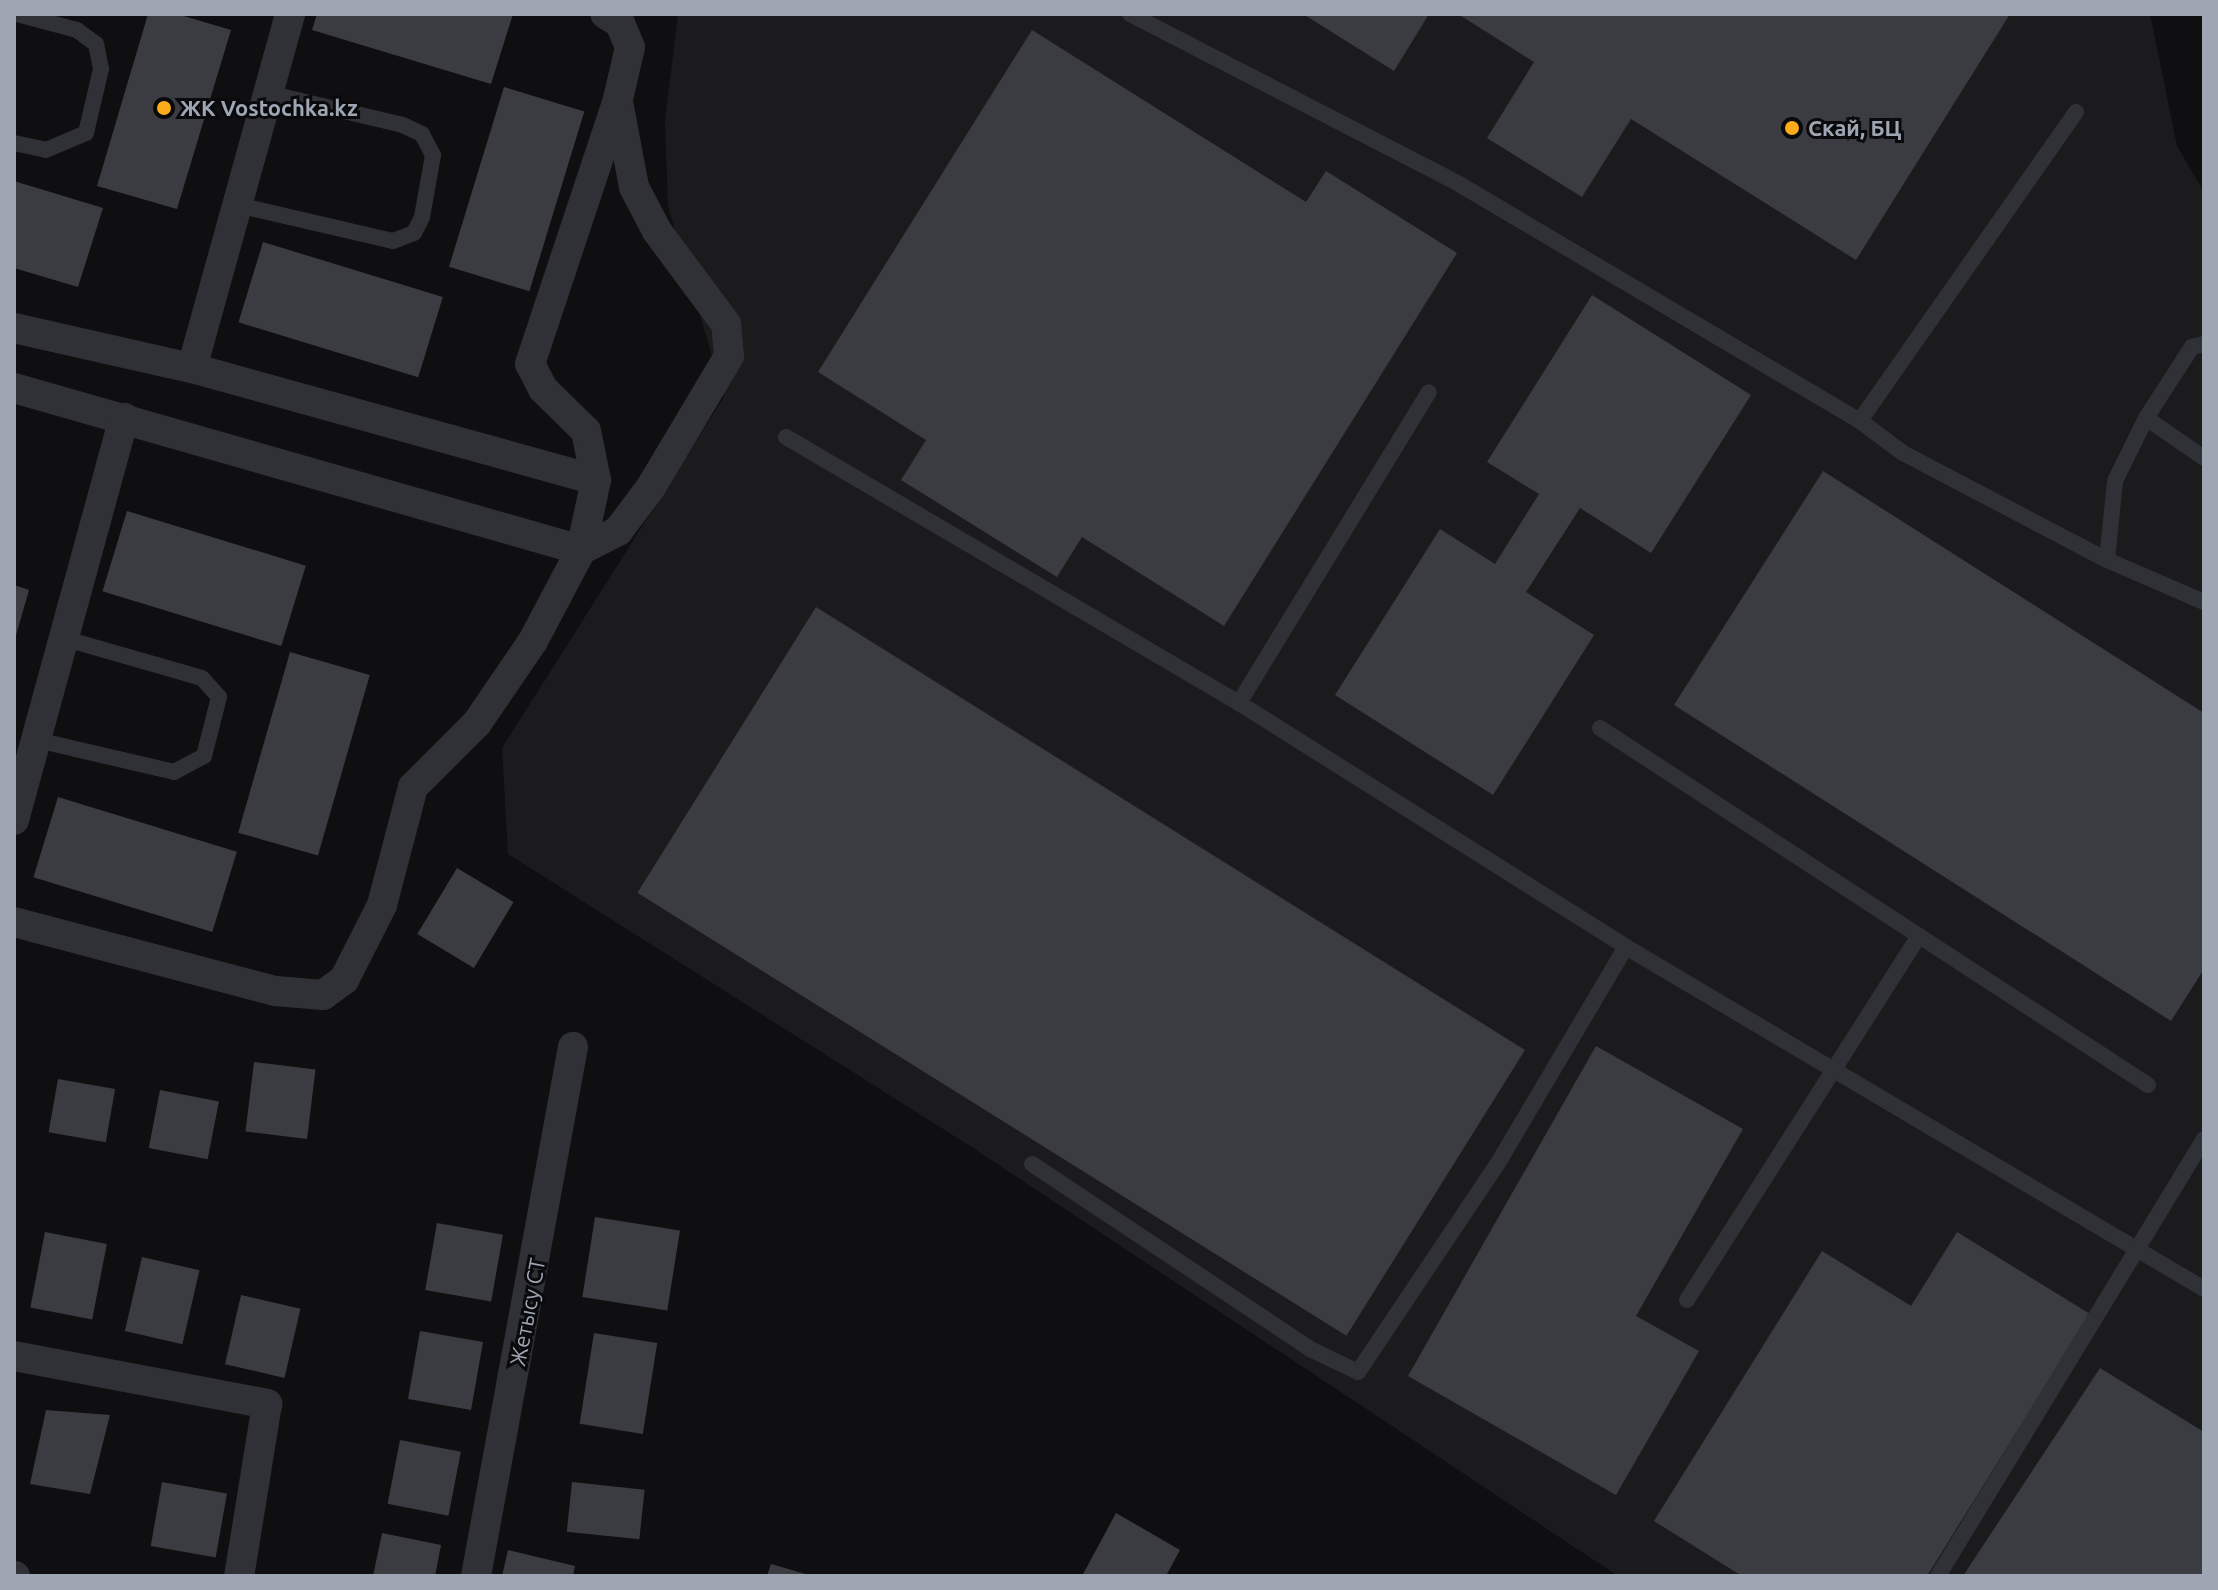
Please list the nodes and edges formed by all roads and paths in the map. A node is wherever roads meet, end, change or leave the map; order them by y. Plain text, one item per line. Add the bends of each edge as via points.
1 (17, 14) edge
2 (290, 14) edge
3 (605, 14) edge
4 (1130, 14) edge
5 (268, 93) junction
6 (618, 99) junction
7 (2076, 112) dead end
8 (14, 143) edge
9 (238, 205) junction
10 (14, 328) edge
11 (2204, 344) edge
12 (192, 368) junction
13 (14, 388) edge
14 (1429, 392) dead end
15 (124, 418) junction
16 (2146, 418) junction
17 (1860, 421) junction
18 (786, 437) dead end
19 (2204, 458) edge
20 (596, 480) junction
21 (581, 550) junction
22 (2107, 560) junction
23 (2204, 602) edge
24 (66, 639) junction
25 (1239, 703) junction
26 (1600, 728) dead end
27 (37, 740) junction
28 (14, 820) edge
29 (14, 922) edge
30 (1919, 936) junction
31 (1626, 947) junction
32 (573, 1047) dead end
33 (1831, 1067) junction
34 (2148, 1085) dead end
35 (2204, 1139) edge
36 (1032, 1164) dead end
37 (2136, 1246) junction
38 (2204, 1289) edge
39 (1687, 1300) dead end
40 (14, 1356) edge
41 (239, 1576) edge
42 (476, 1576) edge
43 (1938, 1576) edge

1 - 8 lane via 77,30 96,44 101,69 86,133 46,150
2 - 5 street
3 - 6 street via 620,23 630,47
4 - 17 lane via 1459,184
5 - 9 street
5 - 9 lane via 422,134 433,155 422,217 414,233 393,241
6 - 20 street via 530,364 543,389 586,431
6 - 21 street via 634,187 657,231 726,324 729,356 618,531
7 - 17 lane
9 - 12 street
10 - 12 street
11 - 16 lane via 2192,347
12 - 20 street
13 - 15 street
14 - 25 lane
15 - 21 street
15 - 24 street
16 - 19 lane
16 - 22 lane via 2115,481
17 - 22 lane via 1903,453
18 - 25 lane
20 - 21 street
21 - 29 street via 533,641 477,723 413,787 382,905 344,980 323,995 276,991
22 - 23 lane
24 - 27 street
24 - 27 lane via 202,678 219,697 204,756 174,772
25 - 31 lane
26 - 30 lane
27 - 28 street
30 - 33 lane
30 - 34 lane
31 - 33 lane
31 - 36 lane via 1501,1158 1358,1372 1310,1349
32 - 42 street, Жетысу СТ
33 - 37 lane
33 - 39 lane
35 - 37 lane
37 - 38 lane
37 - 43 lane
40 - 41 street via 267,1404

